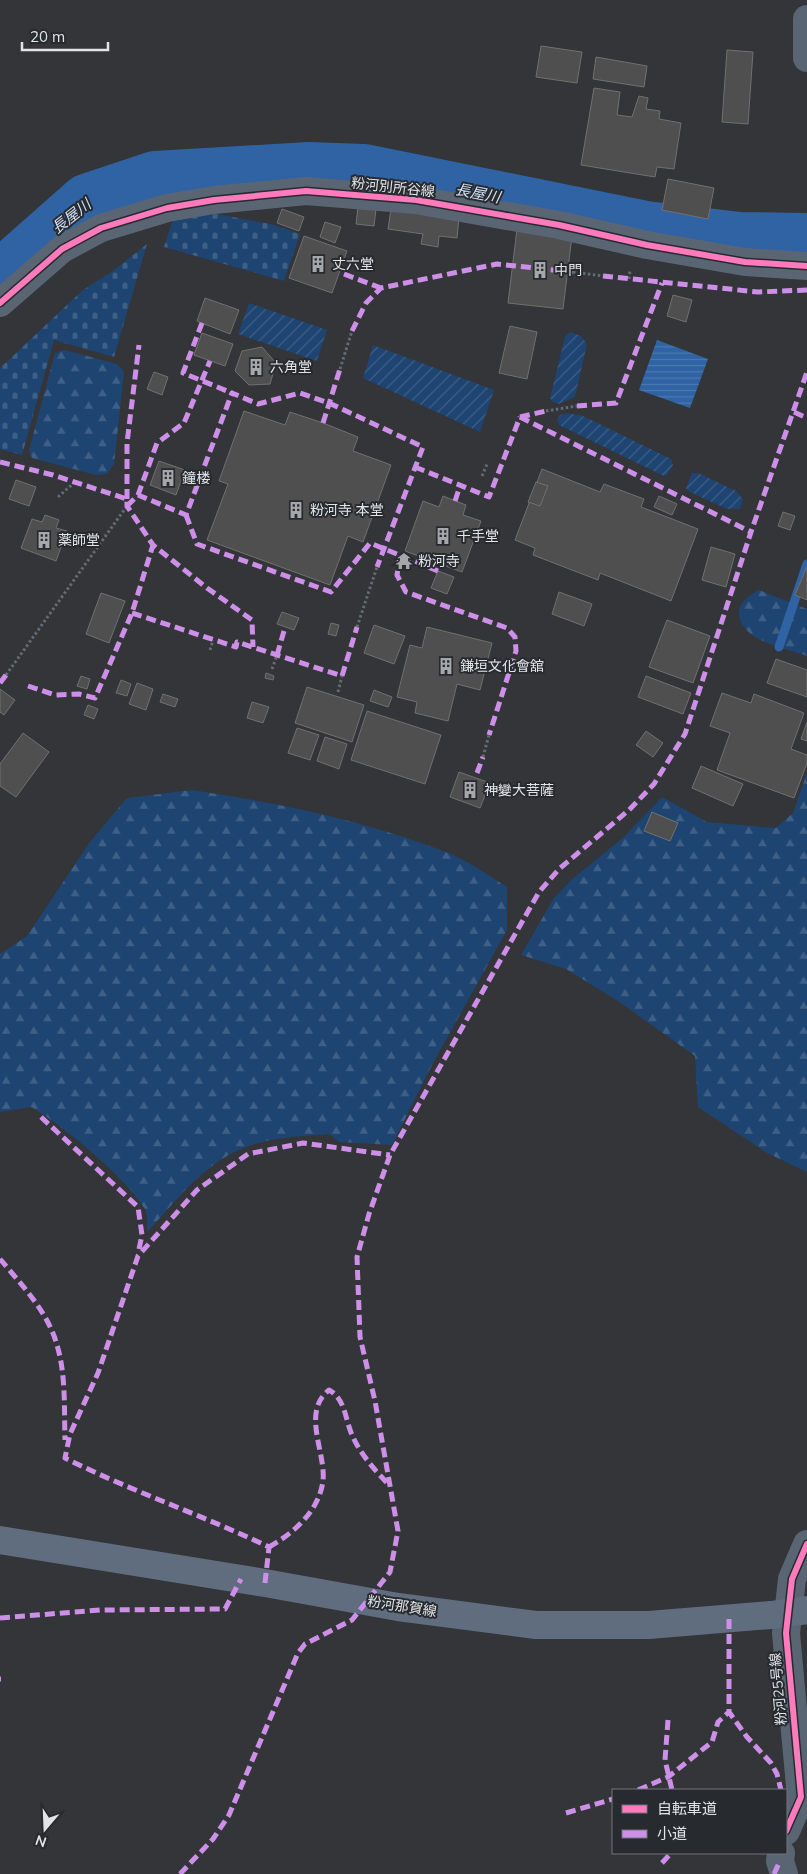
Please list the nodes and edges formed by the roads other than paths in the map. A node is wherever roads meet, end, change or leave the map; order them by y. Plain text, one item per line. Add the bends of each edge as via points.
1 (807, 19) edge
2 (807, 58) edge
3 (807, 266) edge
4 (0, 303) edge
5 (0, 1540) edge
6 (807, 1544) edge
7 (807, 1610) edge
8 (787, 1829) edge
9 (781, 1854) edge
10 (784, 1874) edge

1 - 2 street
3 - 4 street, 粉河別所谷線 via 745,262 416,200 306,191 167,208 101,228 62,249
5 - 7 main road, 粉河那賀線, bridge via 398,1607 536,1625 649,1625
6 - 8 street, 粉河25号線 via 792,1579 786,1633 801,1797
9 - 10 street

